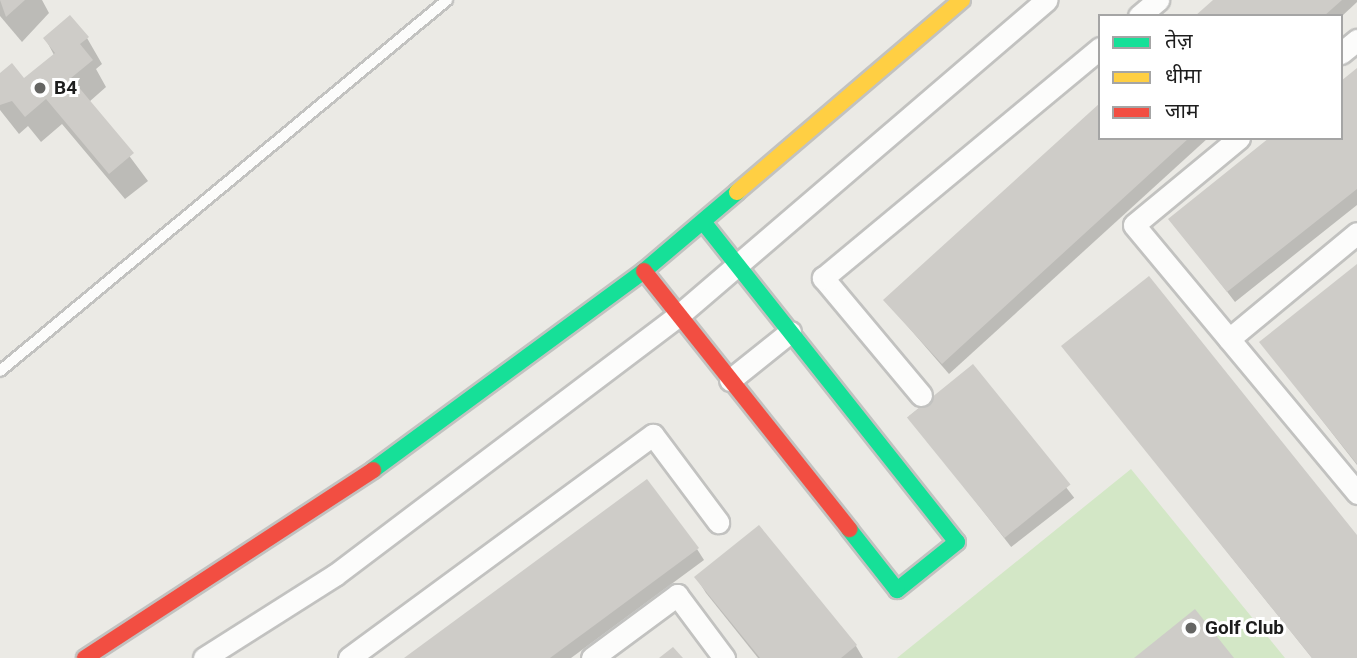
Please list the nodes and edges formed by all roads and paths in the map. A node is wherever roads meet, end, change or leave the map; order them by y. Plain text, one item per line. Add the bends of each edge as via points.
1 (447, 0) edge
2 (962, 0) edge
3 (1046, 0) edge
4 (1158, 0) edge
5 (1141, 14) edge
6 (1357, 40) edge
7 (1098, 50) edge
8 (1343, 51) edge
9 (1237, 140) edge
10 (704, 223) junction
11 (1357, 233) edge
12 (737, 266) junction
13 (644, 271) junction
14 (678, 315) junction
15 (790, 332) junction
16 (1229, 339) junction
17 (0, 371) edge
18 (730, 380) junction
19 (920, 395) dead end
20 (1357, 493) edge
21 (718, 522) dead end
22 (85, 658) edge
23 (204, 658) edge
24 (349, 658) edge
25 (592, 658) edge
26 (724, 658) edge

1 - 17 lane
2 - 10 street
3 - 12 street
4 - 5 street
6 - 8 street
7 - 19 street via 823,278
9 - 16 street via 1134,225
10 - 12 street
10 - 13 street
11 - 16 street
12 - 14 street
12 - 15 street
13 - 14 street
13 - 22 street via 304,521
14 - 18 street
14 - 23 street via 335,575
15 - 18 street
15 - 18 street via 957,542 897,590
16 - 20 street
21 - 24 street via 653,435
25 - 26 street via 677,595

